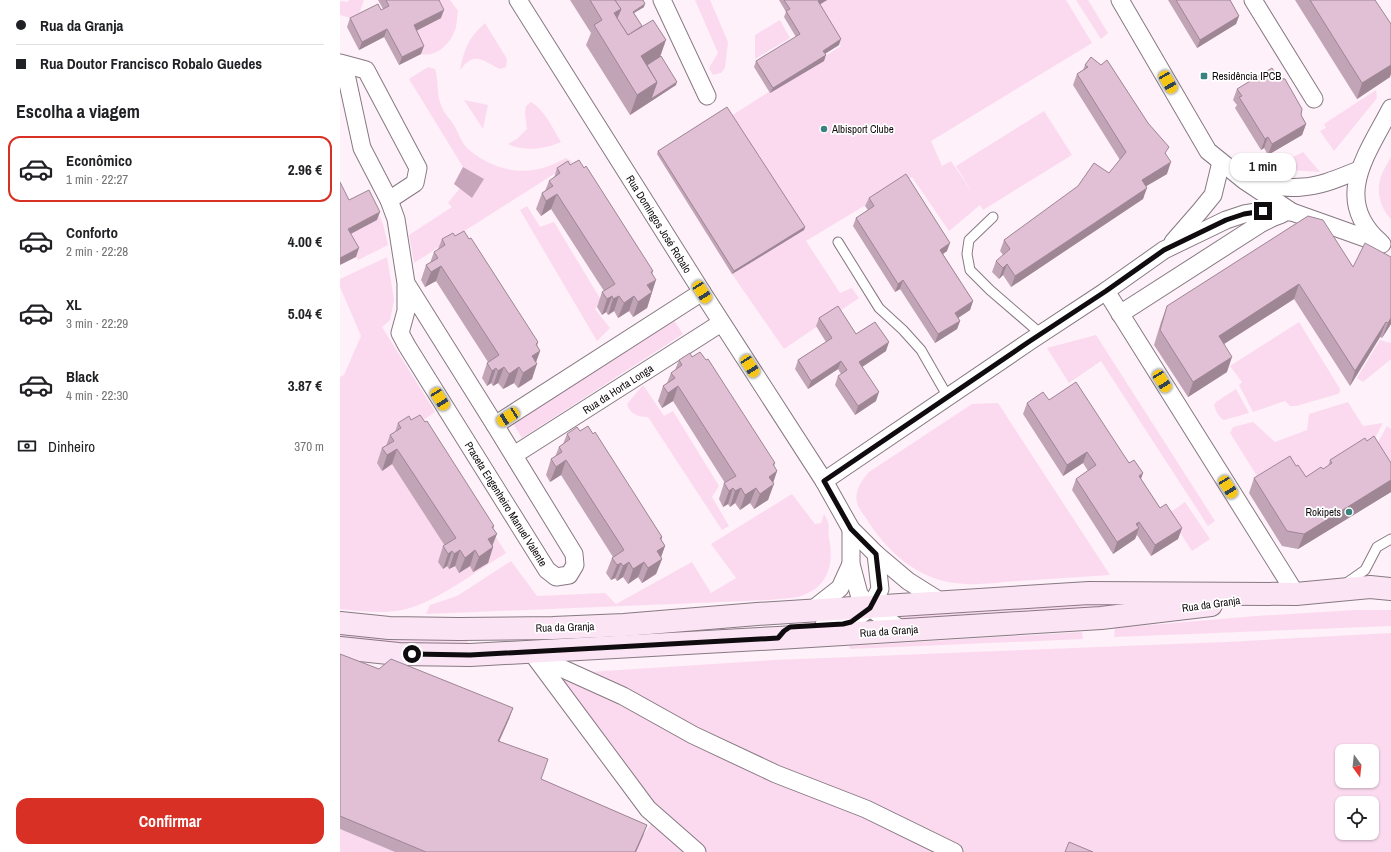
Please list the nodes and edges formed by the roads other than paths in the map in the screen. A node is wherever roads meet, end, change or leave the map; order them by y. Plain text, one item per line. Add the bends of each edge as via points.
1 (518, 0) edge
2 (662, 0) edge
3 (1120, 0) edge
4 (1253, 0) edge
5 (342, 64) edge
6 (707, 96) dead end
7 (1314, 99) dead end
8 (1391, 108) edge
9 (1221, 162) junction
10 (1359, 170) junction
11 (1245, 181) junction
12 (389, 200) junction
13 (1292, 212) junction
14 (993, 217) dead end
15 (838, 242) dead end
16 (1387, 247) edge
17 (1164, 250) junction
18 (406, 283) junction
19 (1106, 291) junction
20 (702, 292) junction
21 (1120, 314) junction
22 (721, 323) junction
23 (1041, 334) junction
24 (948, 397) junction
25 (495, 425) junction
26 (514, 456) junction
27 (824, 481) junction
28 (851, 529) junction
29 (1391, 539) edge
30 (876, 554) junction
31 (851, 564) junction
32 (1391, 589) edge
33 (1338, 590) junction
34 (1268, 594) junction
35 (1296, 594) junction
36 (943, 603) junction
37 (870, 608) junction
38 (812, 610) junction
39 (340, 623) edge
40 (902, 630) junction
41 (778, 638) junction
42 (340, 648) edge
43 (531, 652) junction
44 (697, 852) edge
45 (954, 852) edge

1 - 20 street, Rua Domingos José Robalo
2 - 6 street
3 - 9 street via 1208,151
4 - 7 street
5 - 12 street via 362,148
5 - 12 street via 366,70 418,168 415,183
8 - 10 street
9 - 11 street
9 - 17 street via 1213,195
10 - 11 street via 1327,182 1302,187
10 - 16 street via 1356,204 1360,216 1366,227
11 - 13 street
12 - 18 street via 396,219
13 - 16 street
13 - 17 street via 1263,211 1244,214
13 - 21 street via 1260,224
14 - 23 lane via 969,240 967,254 970,270
15 - 24 lane via 879,308 921,350
17 - 19 street
18 - 25 street, Praceta Engenheiro Manuel Valente
18 - 26 street, Praceta Engenheiro Manuel Valente via 406,310 400,333 407,346 547,570 556,577 569,575 574,565 574,554
19 - 21 street
19 - 23 street
20 - 22 street, Rua Domingos José Robalo
20 - 25 street
21 - 35 street
22 - 26 street, Rua da Horta Longa
22 - 27 street, Rua Domingos José Robalo
23 - 24 street
24 - 27 street
25 - 26 street, Praceta Engenheiro Manuel Valente
27 - 28 street, Rua Domingos José Robalo
28 - 30 street
28 - 31 street
29 - 33 lane via 1377,548 1365,570
30 - 36 street via 908,581
30 - 37 street via 880,589
31 - 37 street via 859,594
31 - 38 street via 840,588
32 - 33 main road, Rua da Granja via 1370,587
33 - 35 main road, Rua da Granja
34 - 35 main road, Rua da Granja
34 - 36 main road, Rua da Granja via 1089,593
34 - 40 main road, Rua da Granja via 1227,603 1101,618
36 - 37 main road, Rua da Granja
37 - 38 main road, Rua da Granja
37 - 40 street
37 - 41 street via 851,622 790,627
38 - 39 main road, Rua da Granja via 553,628 389,628
40 - 41 main road, Rua da Granja
41 - 43 main road, Rua da Granja
42 - 43 main road, Rua da Granja via 406,654 470,655
43 - 44 street via 648,809
43 - 45 street via 623,696 692,735 776,774 866,809

